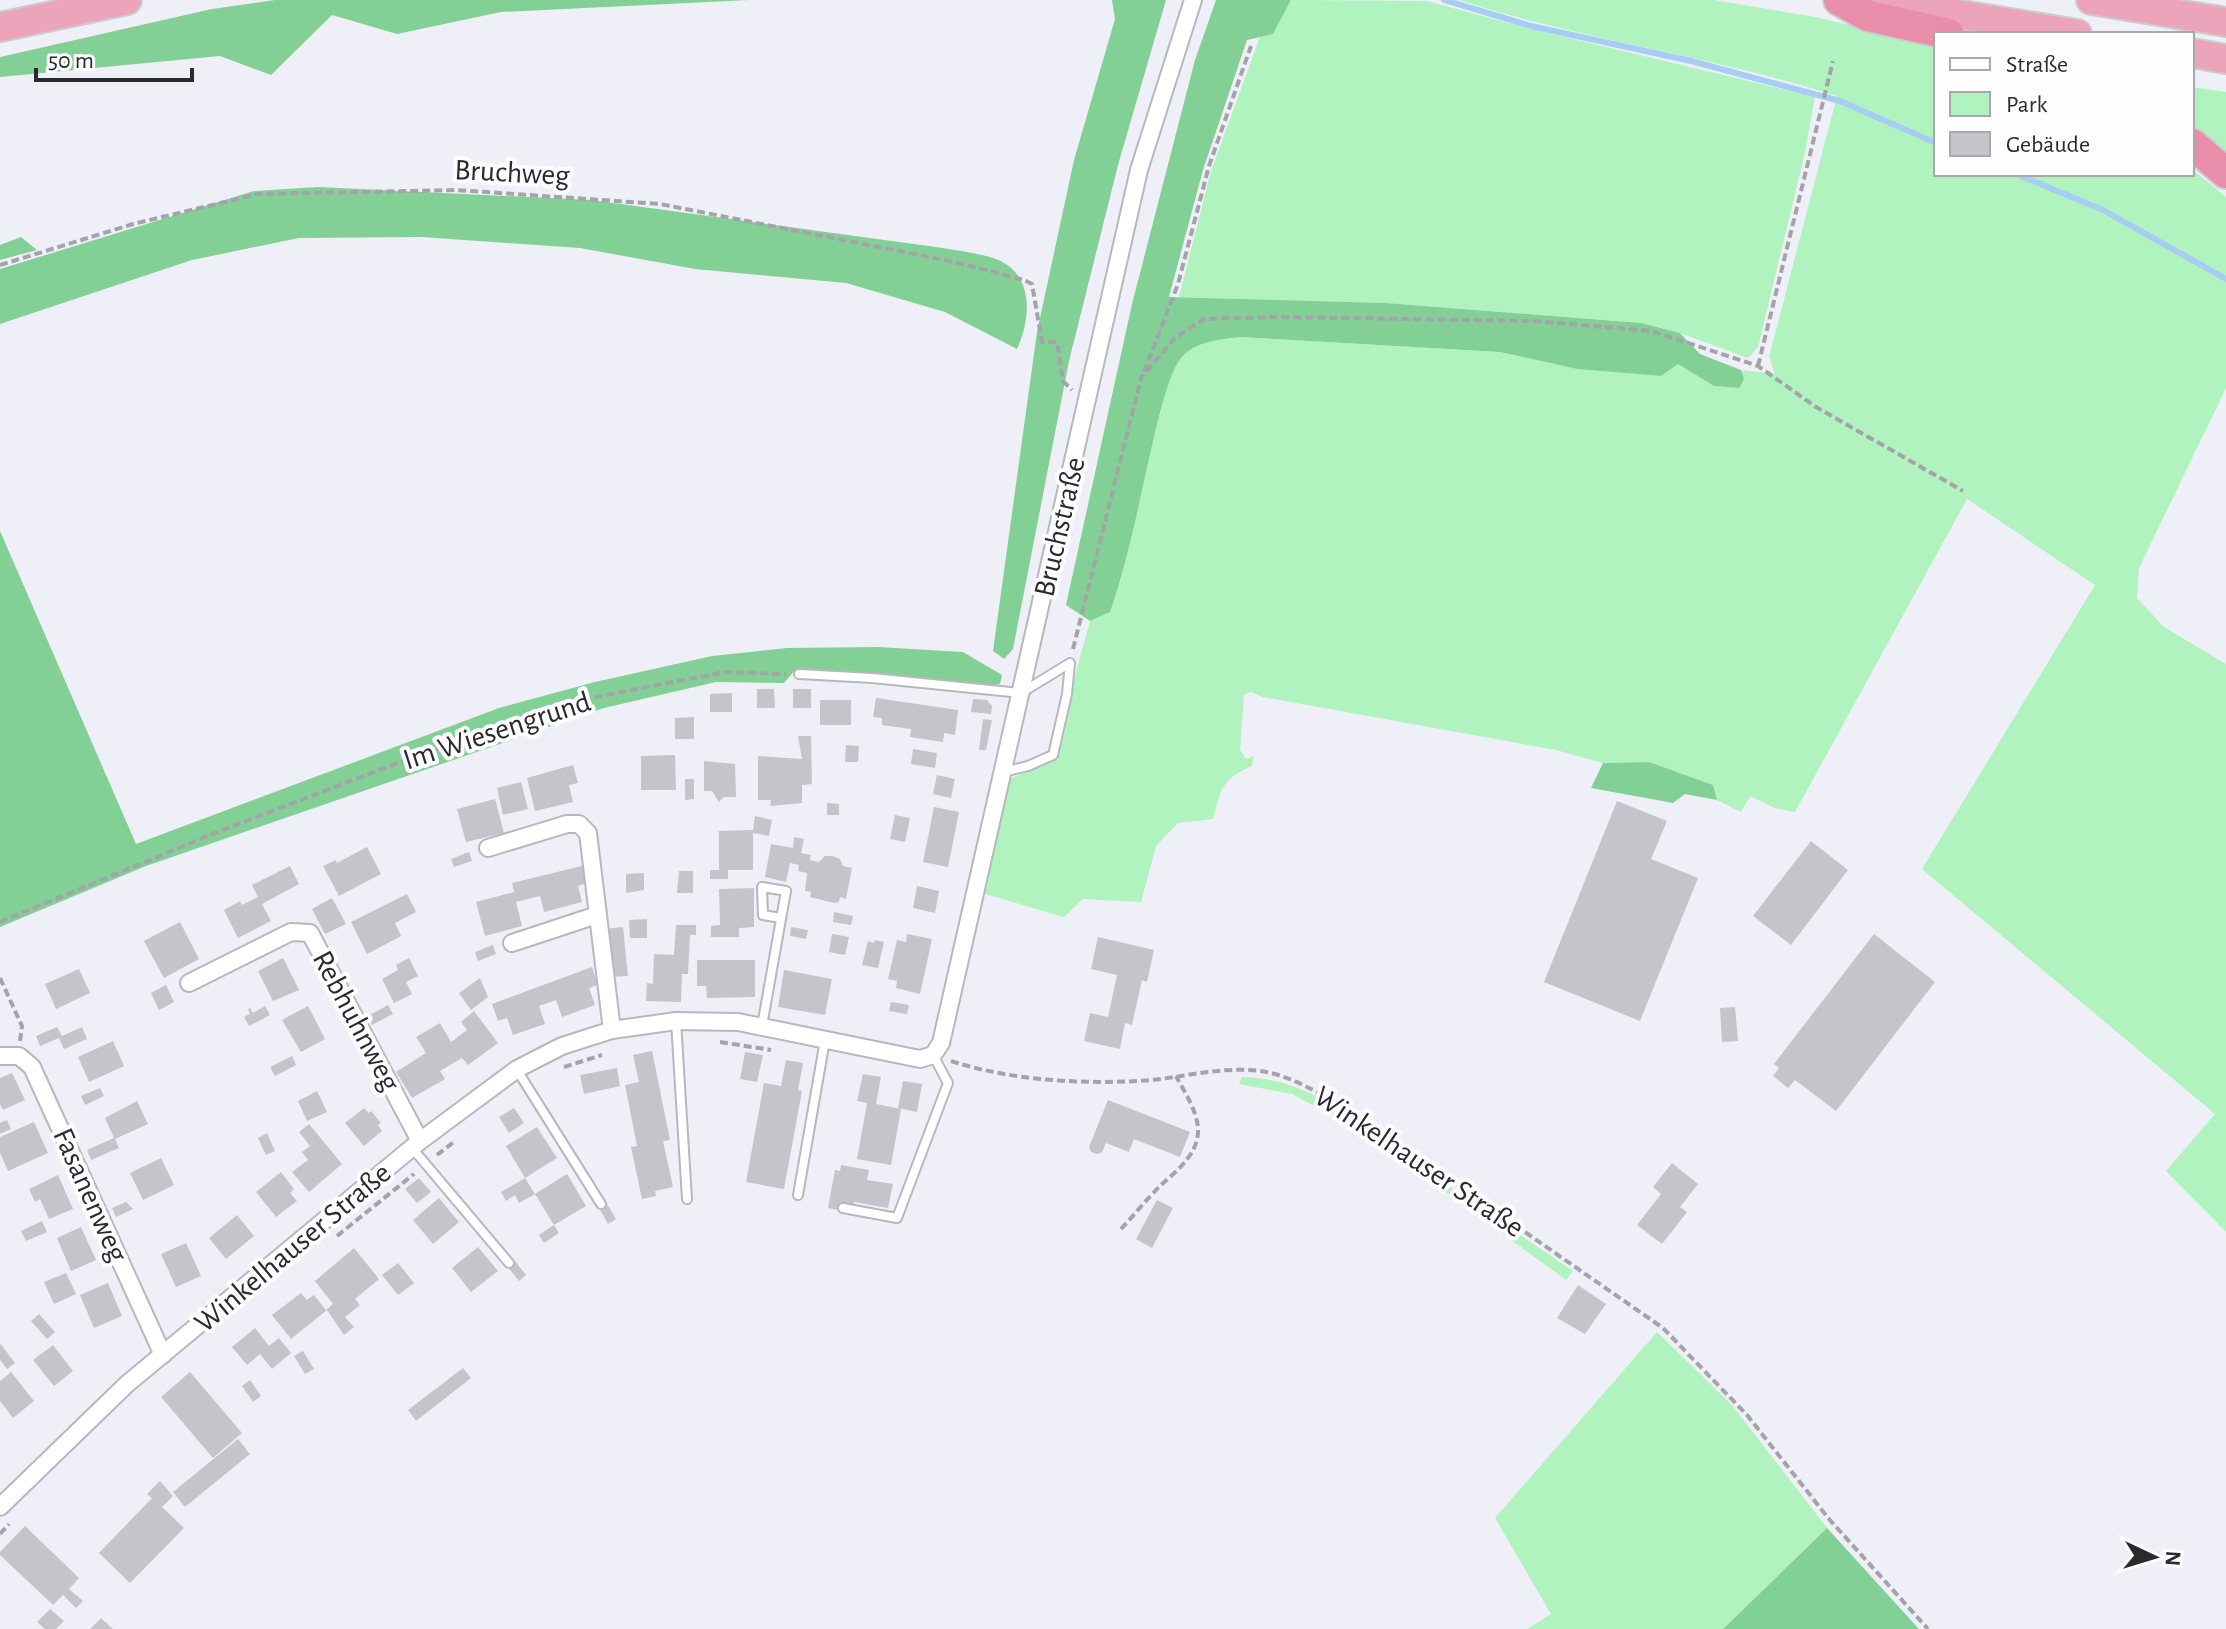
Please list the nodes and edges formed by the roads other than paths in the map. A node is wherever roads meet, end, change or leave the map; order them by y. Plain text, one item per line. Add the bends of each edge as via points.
1 (127, 0) edge
2 (1193, 0) edge
3 (1839, 0) edge
4 (1871, 0) edge
5 (2091, 0) edge
6 (2226, 22) edge
7 (0, 27) edge
8 (1940, 32) edge
9 (2065, 32) edge
10 (2194, 53) edge
11 (2226, 59) edge
12 (2194, 146) edge
13 (2226, 173) edge
14 (799, 674) road end
15 (1021, 693) junction
16 (1002, 772) junction
17 (488, 848) dead end
18 (597, 915) junction
19 (781, 918) dead end
20 (512, 943) dead end
21 (189, 983) dead end
22 (676, 1021) junction
23 (762, 1027) junction
24 (612, 1030) junction
25 (825, 1040) junction
26 (933, 1055) junction
27 (0, 1056) edge
28 (517, 1069) junction
29 (417, 1145) junction
30 (798, 1195) dead end
31 (687, 1199) dead end
32 (601, 1204) dead end
33 (843, 1208) dead end
34 (509, 1263) dead end
35 (163, 1355) junction
36 (0, 1507) edge

1 - 7 highway
2 - 15 street, Bruchstraße via 1139,170
3 - 8 highway via 1868,16
4 - 9 highway
5 - 6 highway
10 - 11 highway
12 - 13 highway
14 - 15 lane
15 - 16 street, Bruchstraße
15 - 16 lane via 1070,663 1053,755
16 - 26 street, Bruchstraße via 941,1043
17 - 18 street via 579,824 588,833
18 - 20 street
18 - 24 street
19 - 23 lane
21 - 29 street, Rebhuhnweg via 291,932 310,933
22 - 23 street, Winkelhauser Straße
22 - 24 street, Winkelhauser Straße
22 - 31 lane
23 - 25 street, Winkelhauser Straße
24 - 28 street, Winkelhauser Straße via 562,1046
25 - 26 street, Winkelhauser Straße via 920,1059
25 - 30 lane
26 - 33 lane via 948,1083 897,1218
27 - 35 street, Fasanenweg via 19,1056 32,1067
28 - 29 street, Winkelhauser Straße
28 - 32 lane
29 - 34 lane via 426,1165
29 - 35 street, Winkelhauser Straße
35 - 36 street, Winkelhauser Straße

